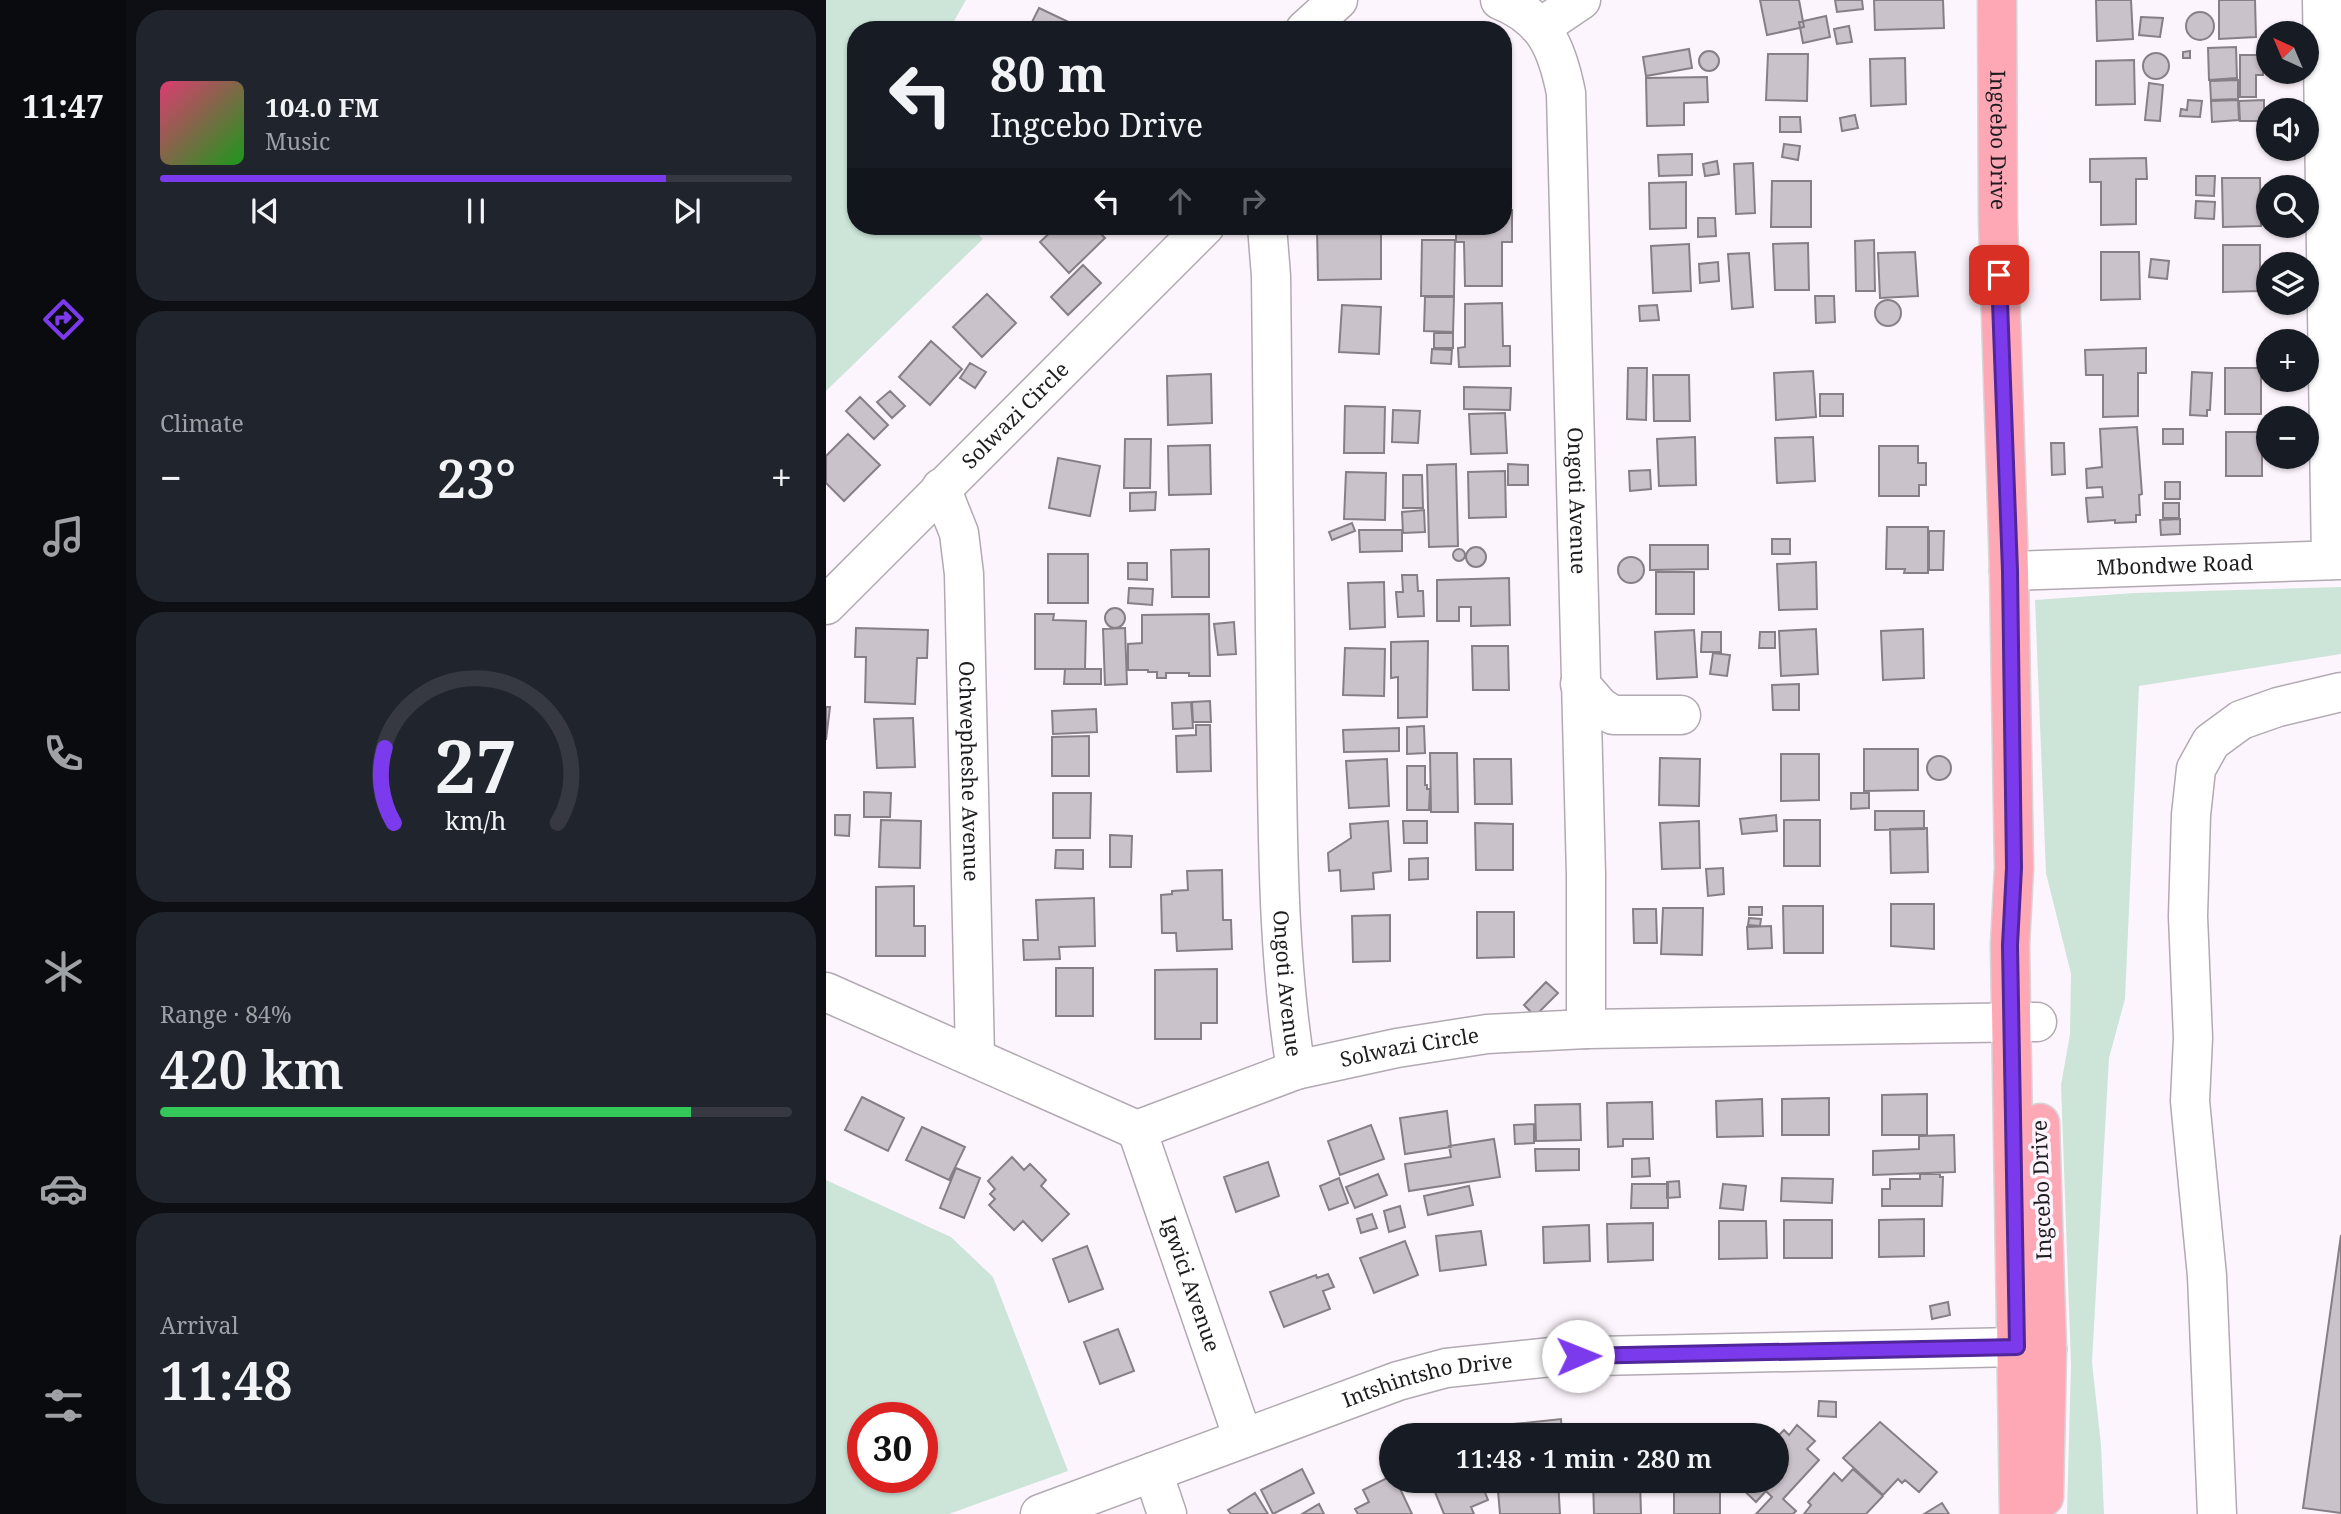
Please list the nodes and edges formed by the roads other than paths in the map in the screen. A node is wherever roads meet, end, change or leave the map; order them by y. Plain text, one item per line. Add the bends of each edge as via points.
1 (1338, 0) edge
2 (1500, 0) edge
3 (1581, 0) edge
4 (1997, 0) edge
5 (2322, 0) edge
6 (1315, 21) edge
7 (1541, 27) junction
8 (1196, 235) edge
9 (1268, 235) edge
10 (2334, 270) edge
11 (942, 488) junction
12 (2336, 560) edge
13 (2010, 571) junction
14 (826, 605) edge
15 (1580, 684) junction
16 (2341, 692) edge
17 (1681, 715) dead end
18 (826, 992) edge
19 (2025, 1023) junction
20 (1586, 1029) junction
21 (975, 1056) junction
22 (1296, 1070) junction
23 (1137, 1130) junction
24 (2032, 1348) junction
25 (1243, 1438) junction
26 (1153, 1472) junction
27 (1040, 1514) edge
28 (1167, 1514) edge
29 (2019, 1514) edge
30 (2044, 1514) edge
31 (2217, 1514) edge

1 - 6 street
2 - 7 street, Ongoti Avenue
3 - 7 street
4 - 13 main road, Ingcebo Drive via 1998,221
5 - 10 street
7 - 15 street, Ongoti Avenue via 1560,65 1566,93
8 - 11 street, Solwazi Circle
9 - 22 street, Ongoti Avenue via 1277,785 1286,1008
10 - 12 street
11 - 14 street, Solwazi Circle
11 - 21 street, Ochwepheshe Avenue via 959,533 964,574
12 - 13 street, Mbondwe Road
13 - 19 main road, Ingcebo Drive via 2014,868 2010,909
15 - 17 street via 1613,715
15 - 20 street, Ongoti Avenue
16 - 31 street via 2241,720 2211,742 2196,769 2188,916 2193,1038 2190,1101 2207,1276
18 - 21 street
19 - 20 street, Solwazi Circle
19 - 24 main road, Ingcebo Drive
20 - 22 street, Solwazi Circle via 1487,1034
21 - 23 street
22 - 23 street, Solwazi Circle
23 - 25 street, Igwici Avenue
24 - 25 street, Intshintsho Drive via 1551,1357 1446,1368
24 - 29 main road, Ingcebo Drive
24 - 30 main road, Ingcebo Drive
25 - 26 street, Intshintsho Drive
26 - 27 street, Intshintsho Drive
26 - 28 street

